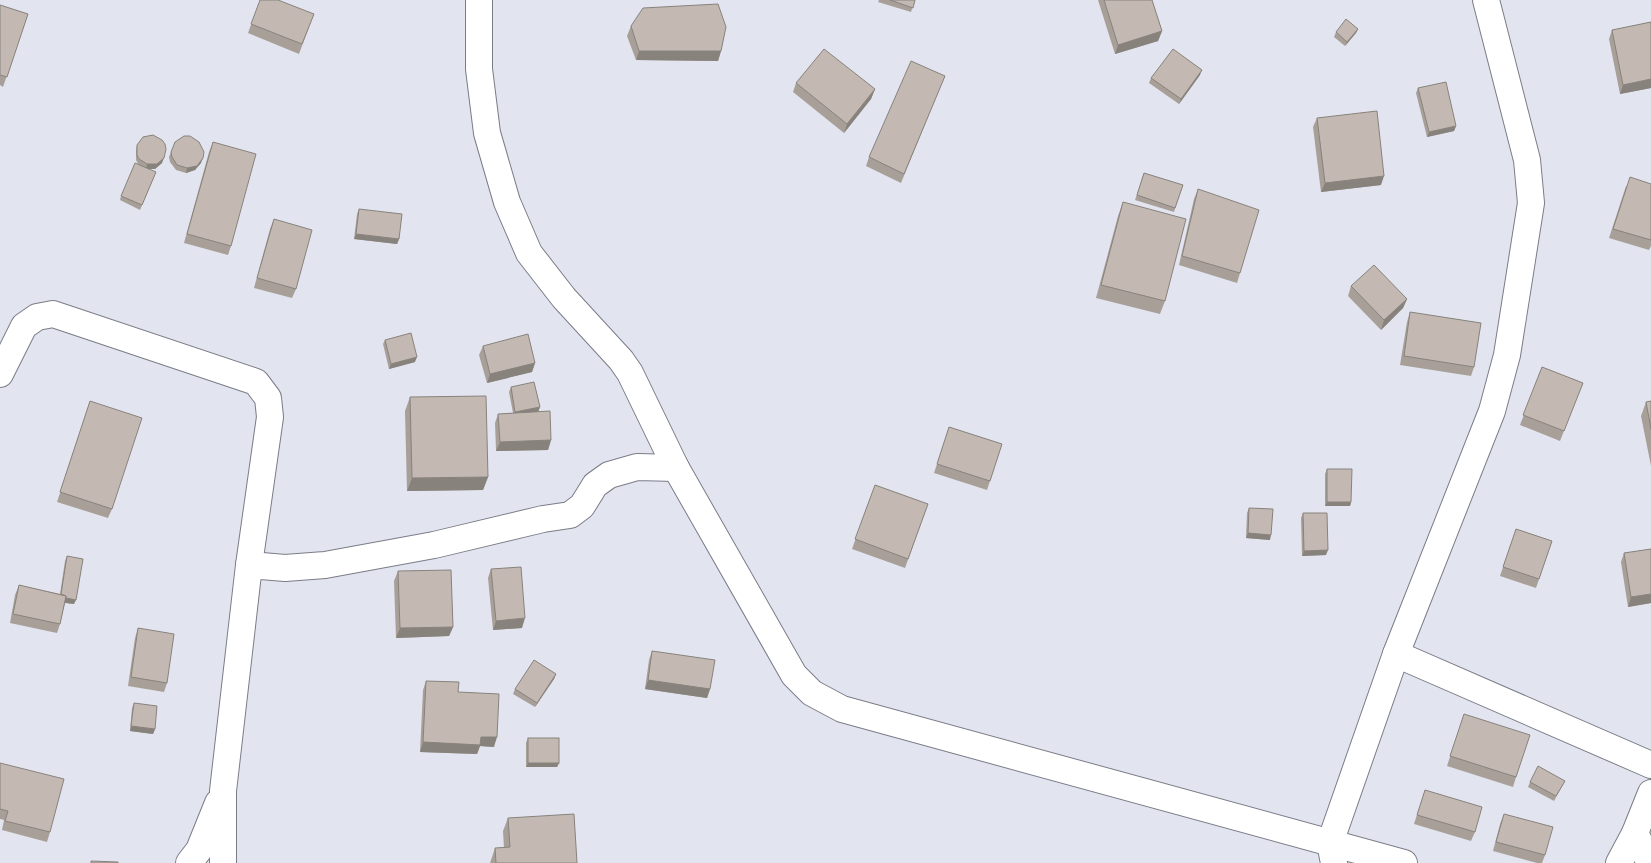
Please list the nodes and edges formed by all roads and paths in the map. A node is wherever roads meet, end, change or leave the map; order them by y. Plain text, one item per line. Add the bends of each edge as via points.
1 (479, 0) edge
2 (1486, 0) edge
3 (0, 374) edge
4 (676, 468) junction
5 (249, 565) junction
6 (1396, 654) junction
7 (1651, 765) edge
8 (224, 791) junction
9 (1651, 793) edge
10 (1634, 833) junction
11 (1332, 853) edge
12 (189, 863) edge
13 (223, 863) edge
14 (1404, 863) edge
15 (1619, 863) edge
16 (1650, 863) edge

1 - 4 street via 479,69 487,132 507,202 529,253 630,373
2 - 6 street via 1527,160 1531,203 1508,346 1492,411
3 - 5 street via 24,326 36,317 53,314 256,382 268,398 270,417
4 - 5 street via 637,467 609,475 595,485 582,506 570,515 325,565 285,568
4 - 11 street via 794,675 812,693 842,709
5 - 8 street
6 - 7 street
6 - 11 street
8 - 12 street via 199,850
8 - 13 street
9 - 10 street
10 - 15 street
10 - 16 street
11 - 14 street

